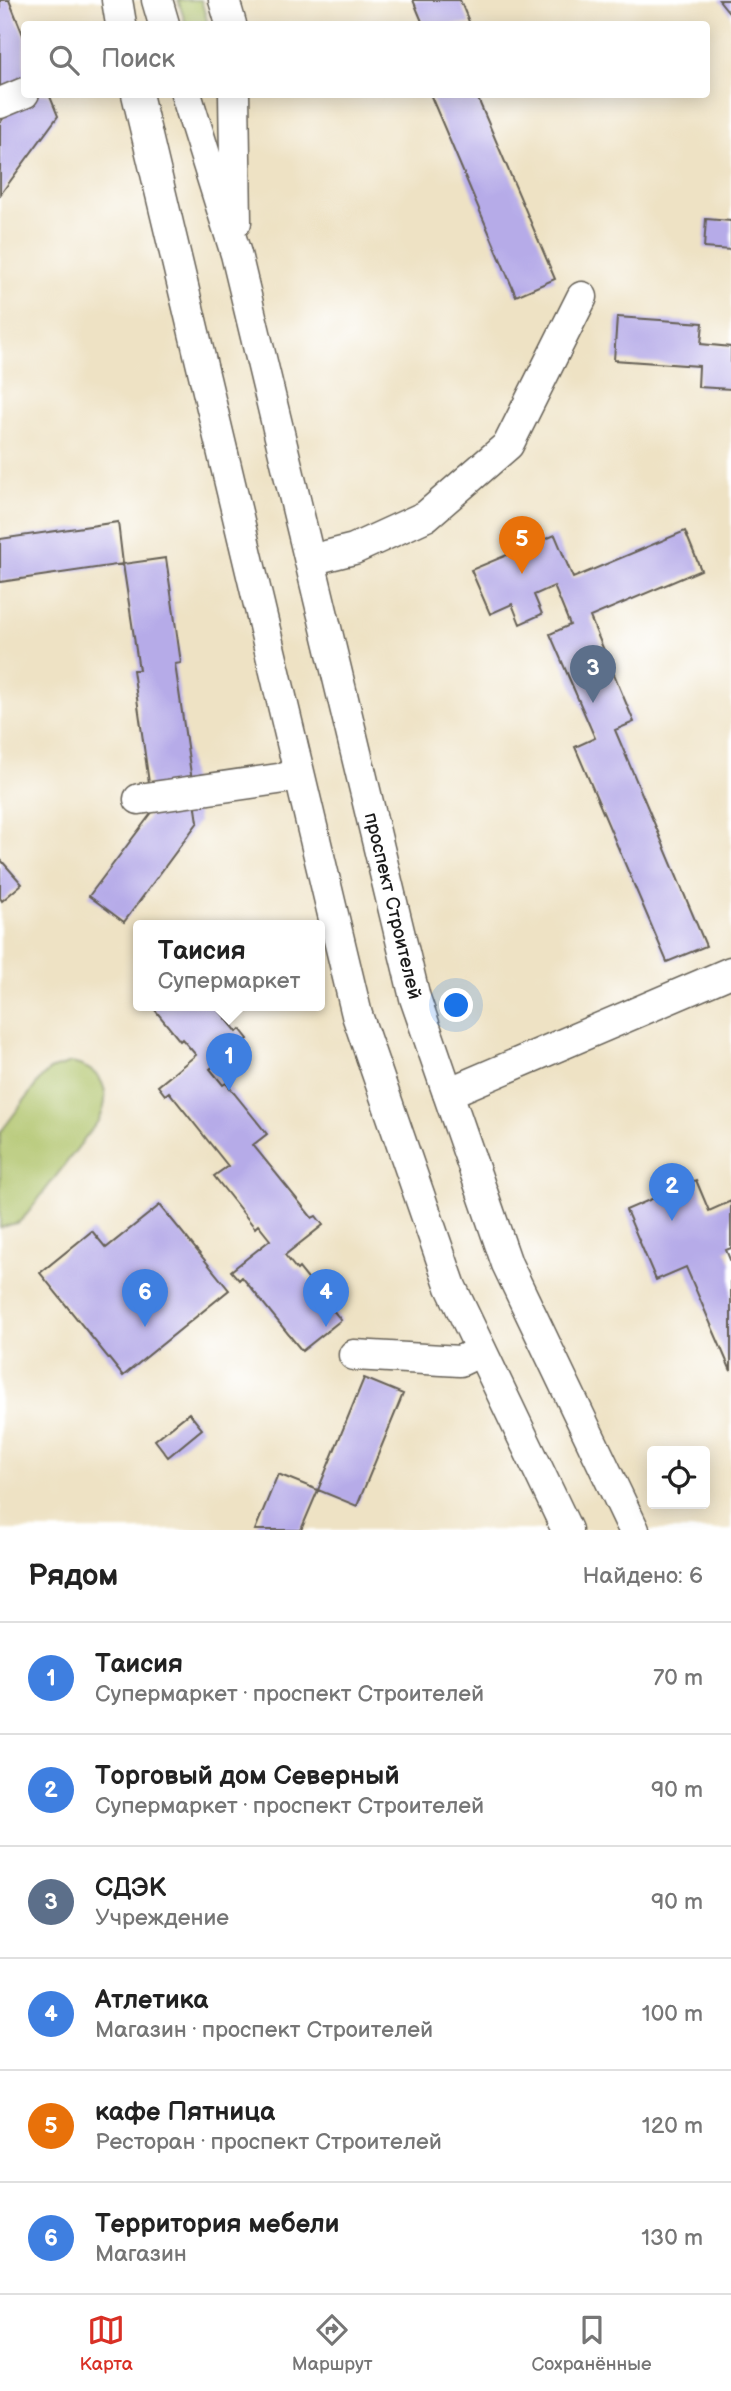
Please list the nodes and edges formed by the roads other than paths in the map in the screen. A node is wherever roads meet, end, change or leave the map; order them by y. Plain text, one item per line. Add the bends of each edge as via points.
1 (117, 0) edge
2 (157, 0) edge
3 (224, 0) edge
4 (120, 21) edge
5 (163, 21) edge
6 (230, 21) edge
7 (21, 94) edge
8 (138, 98) edge
9 (187, 98) edge
10 (234, 98) edge
11 (0, 103) edge
12 (236, 254) junction
13 (582, 296) dead end
14 (310, 559) junction
15 (299, 776) junction
16 (139, 799) dead end
17 (731, 972) edge
18 (448, 1093) junction
19 (481, 1350) junction
20 (354, 1355) dead end
21 (567, 1530) edge
22 (634, 1530) edge

1 - 4 street
2 - 5 street
3 - 6 street
7 - 11 street
8 - 15 street
9 - 12 street, проспект Строителей
10 - 12 street, проспект Строителей
12 - 14 street, проспект Строителей
13 - 14 street via 508,445 426,516 354,549
14 - 18 street, проспект Строителей via 415,998
15 - 16 street
15 - 19 street via 357,1015 451,1287
17 - 18 street
18 - 22 street, проспект Строителей via 507,1264
19 - 20 street via 460,1361
19 - 21 street

